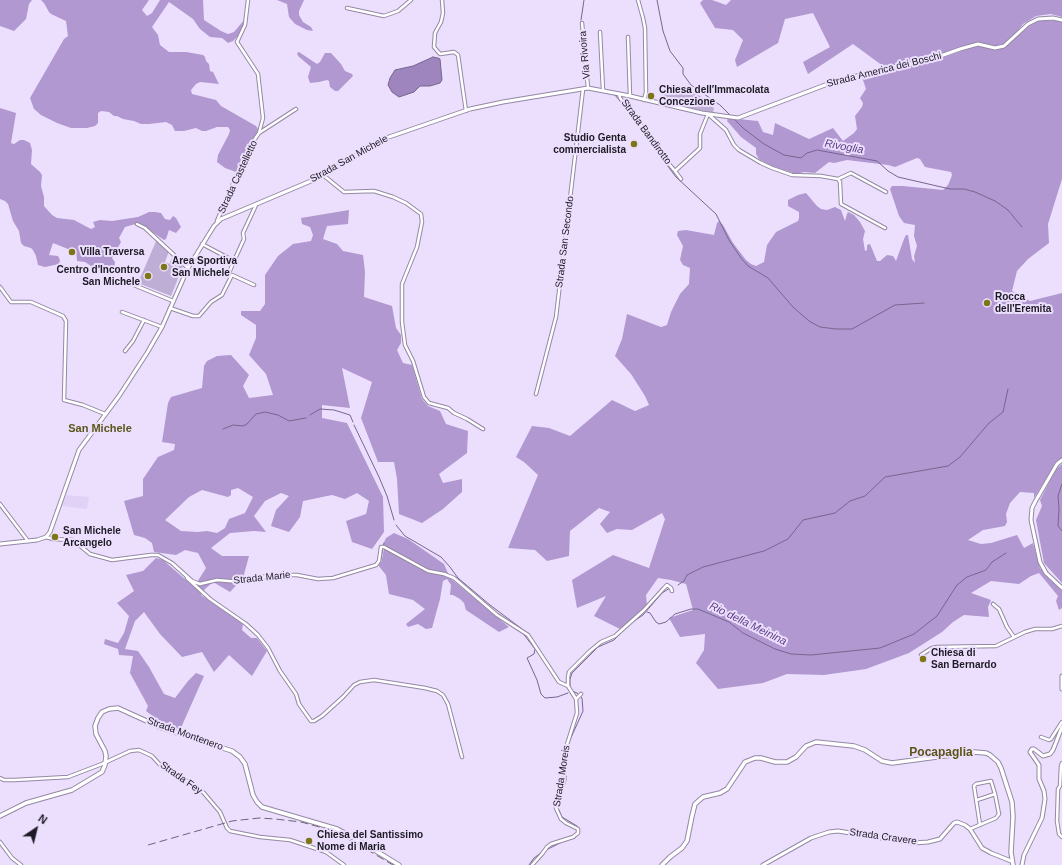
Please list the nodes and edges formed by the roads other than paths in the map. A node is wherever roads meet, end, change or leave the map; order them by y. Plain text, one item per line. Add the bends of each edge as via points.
1 (248, 0) edge
2 (411, 0) edge
3 (442, 0) edge
4 (638, 0) edge
5 (347, 8) dead end
6 (1062, 20) edge
7 (582, 23) dead end
8 (600, 32) dead end
9 (628, 37) dead end
10 (583, 88) junction
11 (588, 88) junction
12 (603, 90) junction
13 (619, 94) junction
14 (630, 96) junction
15 (644, 100) junction
16 (296, 109) dead end
17 (466, 111) junction
18 (708, 114) junction
19 (259, 133) junction
20 (675, 171) junction
21 (323, 175) junction
22 (681, 179) dead end
23 (838, 179) junction
24 (886, 192) dead end
25 (257, 204) junction
26 (217, 221) junction
27 (137, 224) dead end
28 (885, 228) dead end
29 (202, 244) junction
30 (234, 261) junction
31 (188, 268) junction
32 (229, 273) dead end
33 (129, 283) dead end
34 (254, 285) dead end
35 (0, 287) edge
36 (173, 301) junction
37 (170, 308) junction
38 (122, 312) dead end
39 (144, 320) junction
40 (162, 327) junction
41 (125, 351) dead end
42 (536, 394) dead end
43 (105, 414) junction
44 (483, 429) dead end
45 (1062, 460) edge
46 (0, 504) edge
47 (46, 537) junction
48 (28, 541) junction
49 (0, 544) edge
50 (184, 573) junction
51 (1062, 588) edge
52 (672, 591) dead end
53 (994, 604) dead end
54 (1062, 626) edge
55 (1014, 637) junction
56 (921, 655) dead end
57 (1062, 676) edge
58 (568, 686) junction
59 (1062, 689) edge
60 (580, 695) dead end
61 (576, 700) junction
62 (1062, 722) edge
63 (1062, 728) edge
64 (1041, 737) dead end
65 (462, 757) dead end
66 (106, 762) junction
67 (1062, 763) edge
68 (0, 778) edge
69 (995, 794) junction
70 (977, 800) junction
71 (0, 816) edge
72 (980, 825) junction
73 (970, 829) junction
74 (1062, 838) edge
75 (0, 842) edge
76 (1012, 863) edge
77 (21, 865) edge
78 (344, 865) edge
79 (399, 865) edge
80 (532, 865) edge
81 (662, 865) edge
82 (763, 865) edge
83 (1022, 865) edge

1 - 19 street, Strada Castelletto via 245,25 237,42 259,77 263,122
2 - 5 street via 398,11 381,16
3 - 17 street via 442,18 435,33 434,44 436,51 441,54 454,52 458,55
4 - 15 street via 645,28
6 - 18 street, Strada America dei Boschi via 1038,19 1028,24 1004,46 995,48 978,44 924,62 833,82 746,116 736,118
7 - 11 street, Via Rivoira
8 - 12 street
9 - 14 street
10 - 11 street, Strada America dei Boschi
10 - 17 street, Strada San Michele
10 - 42 street, Strada San Secondo via 556,317
11 - 12 street, Strada America dei Boschi
12 - 13 street, Strada America dei Boschi
13 - 14 street, Strada America dei Boschi
13 - 20 street, Strada Bandirotto via 649,139
14 - 15 street, Strada America dei Boschi
15 - 18 street, Strada America dei Boschi
16 - 19 street, Strada Castelletto
17 - 21 street, Strada San Michele via 389,137
18 - 20 street, Strada Bandirotto via 700,134 700,148
18 - 23 street via 726,130 739,150 772,168 792,175
19 - 26 street, Strada Castelletto via 248,149
20 - 22 street
21 - 25 street, Strada San Michele
21 - 44 street via 344,192 374,191 406,203 421,214 417,247 402,284 405,345 413,361 424,397 429,403 448,408
23 - 24 street via 851,172
23 - 28 street via 841,204
25 - 26 street, Strada San Michele
25 - 30 street via 242,233 244,239
26 - 29 street
27 - 31 street via 145,228
29 - 30 street
29 - 31 street
30 - 32 street
31 - 36 street
33 - 36 street
34 - 37 street via 232,275 222,295 199,316
35 - 43 street via 11,302 31,302 64,316 64,400
36 - 37 street
37 - 40 street
38 - 39 street
39 - 40 street
39 - 41 street
40 - 43 street via 133,375
43 - 47 street via 78,453 52,529
45 - 51 street via 1057,464 1035,502 1031,520 1040,562 1046,573
46 - 48 street
47 - 48 street
47 - 50 street, Strada Marie via 73,540 90,554 112,560 158,555
48 - 49 street
50 - 58 street, Strada Marie via 200,584 217,580 240,582 284,575 329,579 376,565 381,547 428,571 450,576 498,615 528,635 559,682
50 - 65 street via 200,591 258,635 311,721 322,716 354,684 360,682 374,680 426,688 443,695 448,704
52 - 58 street via 667,586 664,588 651,604 615,636 601,642 590,651 569,672
53 - 55 street
54 - 55 street via 1035,629
55 - 56 street via 991,647 937,647
57 - 59 street
58 - 61 street
60 - 61 street
61 - 80 street, Strada Moreis via 577,713 564,754 564,780 556,808 561,819 578,830 578,833 576,836 551,844
62 - 64 street via 1051,739
63 - 83 street via 1050,754 1043,756 1034,749 1030,752 1039,765 1040,782 1045,798 1042,818 1024,855
66 - 68 street, Strada Fey via 68,777 15,780
66 - 71 main road via 98,775 72,790 26,802
66 - 78 street, Strada Fey via 130,751 142,751 152,756 162,767 203,792 220,812 230,831 290,840 326,852
66 - 79 main road, Strada Montenero via 105,751 97,738 95,726 102,712 118,708 162,728 232,751 245,764 253,795 262,807 336,829
67 - 74 street via 1057,821
69 - 70 street
69 - 70 street via 991,781 976,784 974,789
69 - 72 street via 998,816
70 - 72 street
72 - 73 street
73 - 76 street via 982,848
73 - 82 street, Strada Cravere via 957,822 936,840 913,843 838,831 828,832 811,838
75 - 77 street
76 - 81 main road via 1012,802 995,758 986,753 974,752 892,763 882,761 854,746 816,742 806,746 787,762 755,758 745,762 727,789 703,798 695,804 687,841

